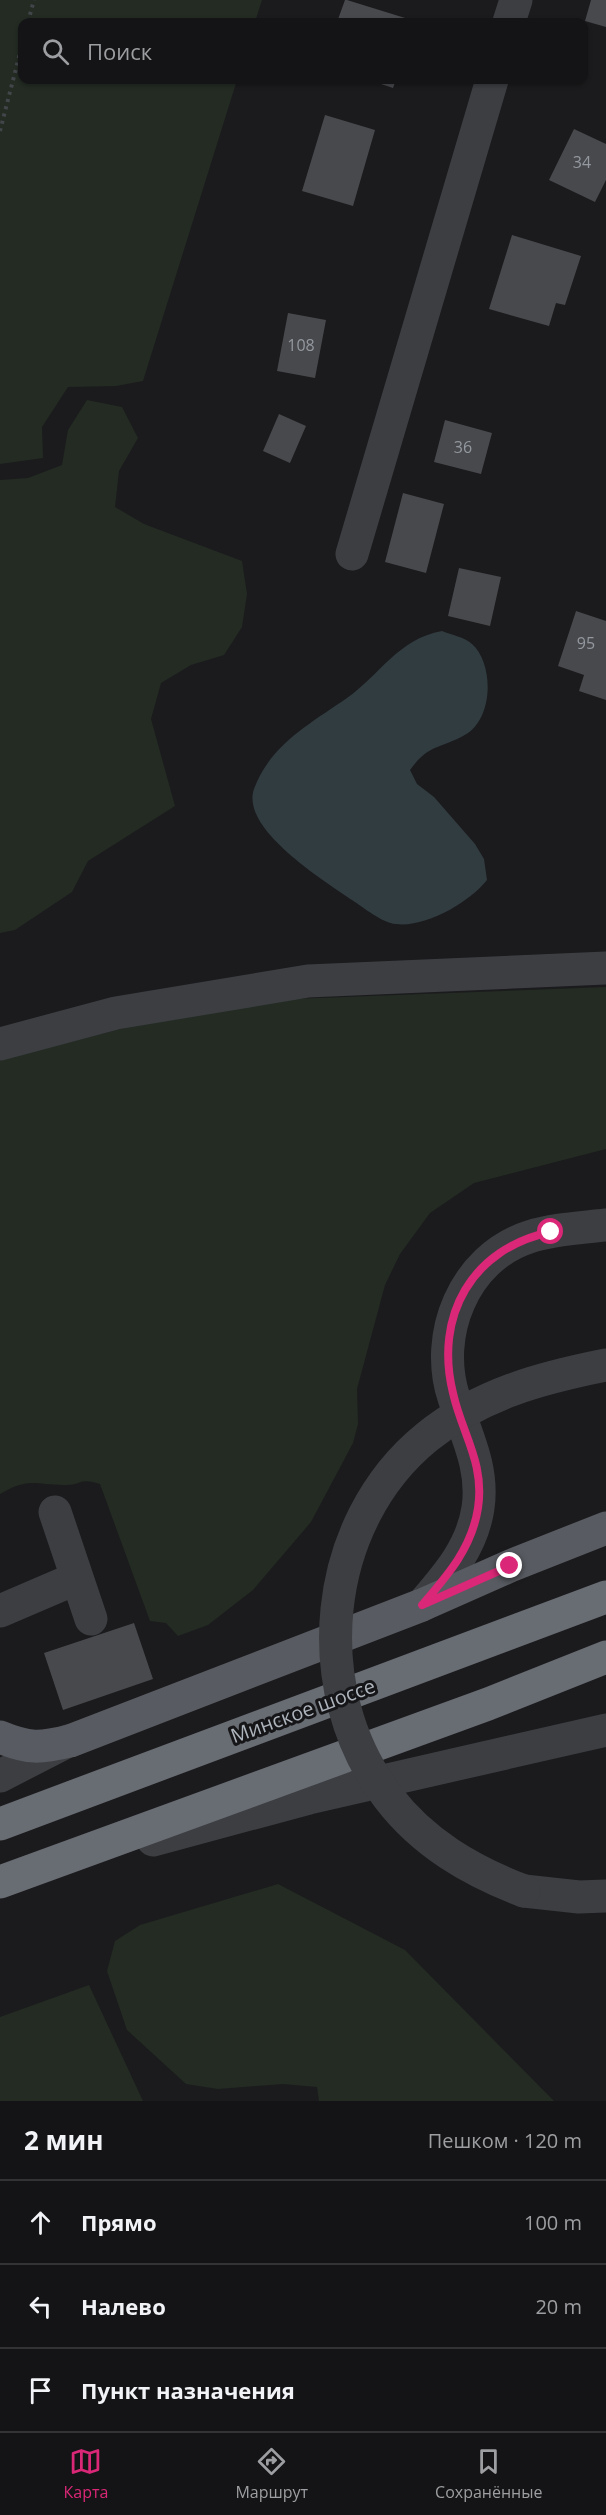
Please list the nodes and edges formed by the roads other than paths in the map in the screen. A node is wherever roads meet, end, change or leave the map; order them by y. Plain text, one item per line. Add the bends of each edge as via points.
1 (516, 0) edge
2 (510, 18) edge
3 (491, 84) edge
4 (352, 554) dead end
5 (606, 968) edge
6 (0, 1044) edge
7 (606, 1225) edge
8 (606, 1365) edge
9 (55, 1512) dead end
10 (606, 1528) edge
11 (77, 1578) junction
12 (606, 1597) edge
13 (422, 1605) junction
14 (0, 1611) edge
15 (91, 1619) dead end
16 (606, 1657) edge
17 (606, 1730) edge
18 (0, 1737) edge
19 (70, 1741) junction
20 (0, 1776) edge
21 (0, 1824) edge
22 (9, 1879) edge
23 (606, 1896) edge

1 - 2 street
3 - 4 street
5 - 6 street via 308,981 116,1013
7 - 13 street via 528,1237 481,1268 462,1292 452,1317 447,1366 453,1396 475,1454 478,1507 472,1534 456,1564
8 - 23 street, bridge via 519,1386 486,1399 425,1438 374,1500 347,1557 338,1592 335,1628 342,1700 353,1734 368,1767 396,1806 439,1848 469,1868 524,1891
9 - 11 street
10 - 13 main road
11 - 14 street
11 - 15 street
12 - 21 highway, Минское шоссе
13 - 19 main road
16 - 22 highway
17 - 22 street via 309,1798
18 - 19 main road via 23,1747 40,1748
19 - 20 street

